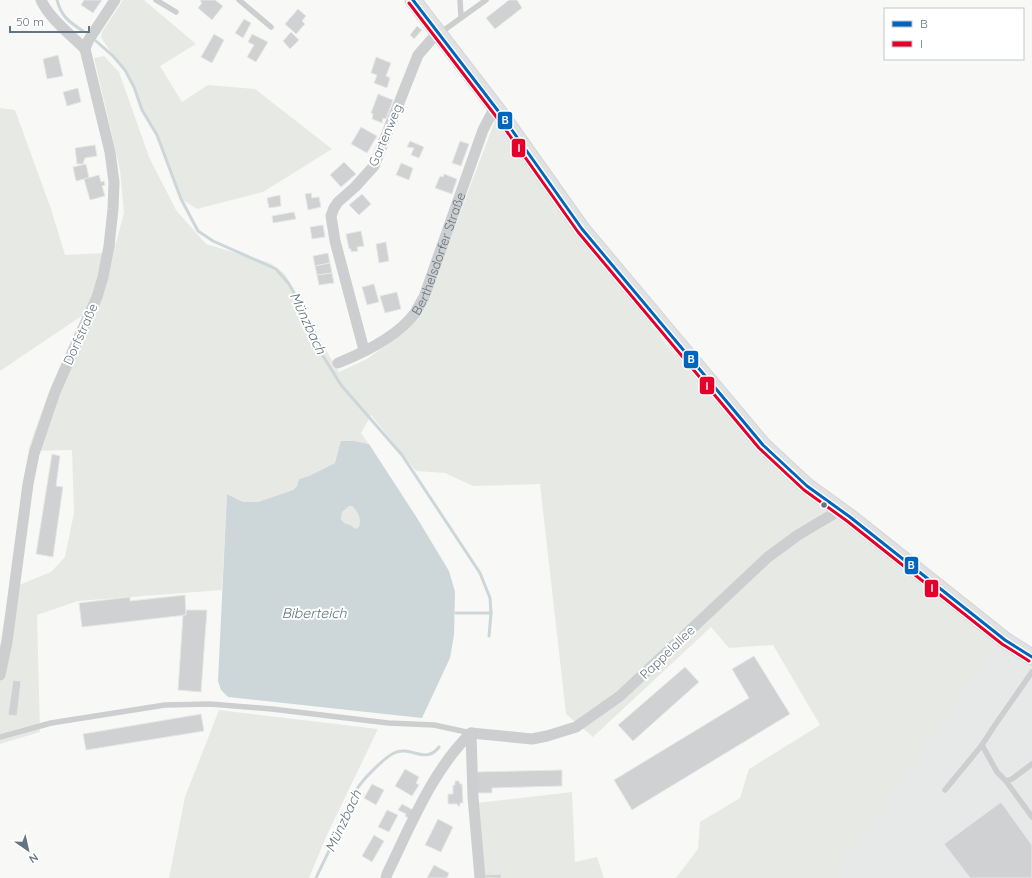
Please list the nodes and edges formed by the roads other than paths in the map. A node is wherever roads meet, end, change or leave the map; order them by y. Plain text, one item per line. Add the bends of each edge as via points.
1 (42, 0) edge
2 (115, 0) edge
3 (156, 0) edge
4 (239, 0) edge
5 (413, 0) edge
6 (460, 0) edge
7 (486, 0) edge
8 (176, 12) dead end
9 (461, 17) junction
10 (271, 27) dead end
11 (439, 32) junction
12 (86, 45) junction
13 (495, 107) junction
14 (364, 350) junction
15 (338, 363) dead end
16 (840, 510) junction
17 (1032, 658) edge
18 (1032, 672) edge
19 (0, 675) edge
20 (471, 733) junction
21 (0, 736) edge
22 (982, 745) junction
23 (1032, 764) edge
24 (1006, 781) junction
25 (945, 790) dead end
26 (1032, 817) edge
27 (386, 878) edge
28 (480, 878) edge

1 - 12 street via 55,19
2 - 12 street
3 - 8 lane
4 - 10 lane
5 - 11 street
6 - 9 lane
7 - 9 lane
9 - 11 lane
11 - 13 street
11 - 14 street, Gartenweg via 418,55 374,166 338,202 331,216 335,241
12 - 19 street, Dorfstraße via 110,152 114,182 109,246 104,277 97,297 55,392 34,454
13 - 14 street, Berthelsdorfer Straße via 483,130 424,297 414,314 400,329
13 - 16 street via 582,229 763,444 807,486
14 - 15 street, Berthelsdorfer Straße
16 - 17 street via 1005,640
16 - 20 street, Pappelallee via 798,535 768,557 620,696 576,727 532,739
18 - 22 lane
20 - 21 lane via 434,724 388,723 210,704 165,706 51,723
20 - 27 street via 459,744 434,781
20 - 28 street
22 - 24 lane via 997,772
22 - 25 lane
23 - 24 lane
24 - 26 lane

